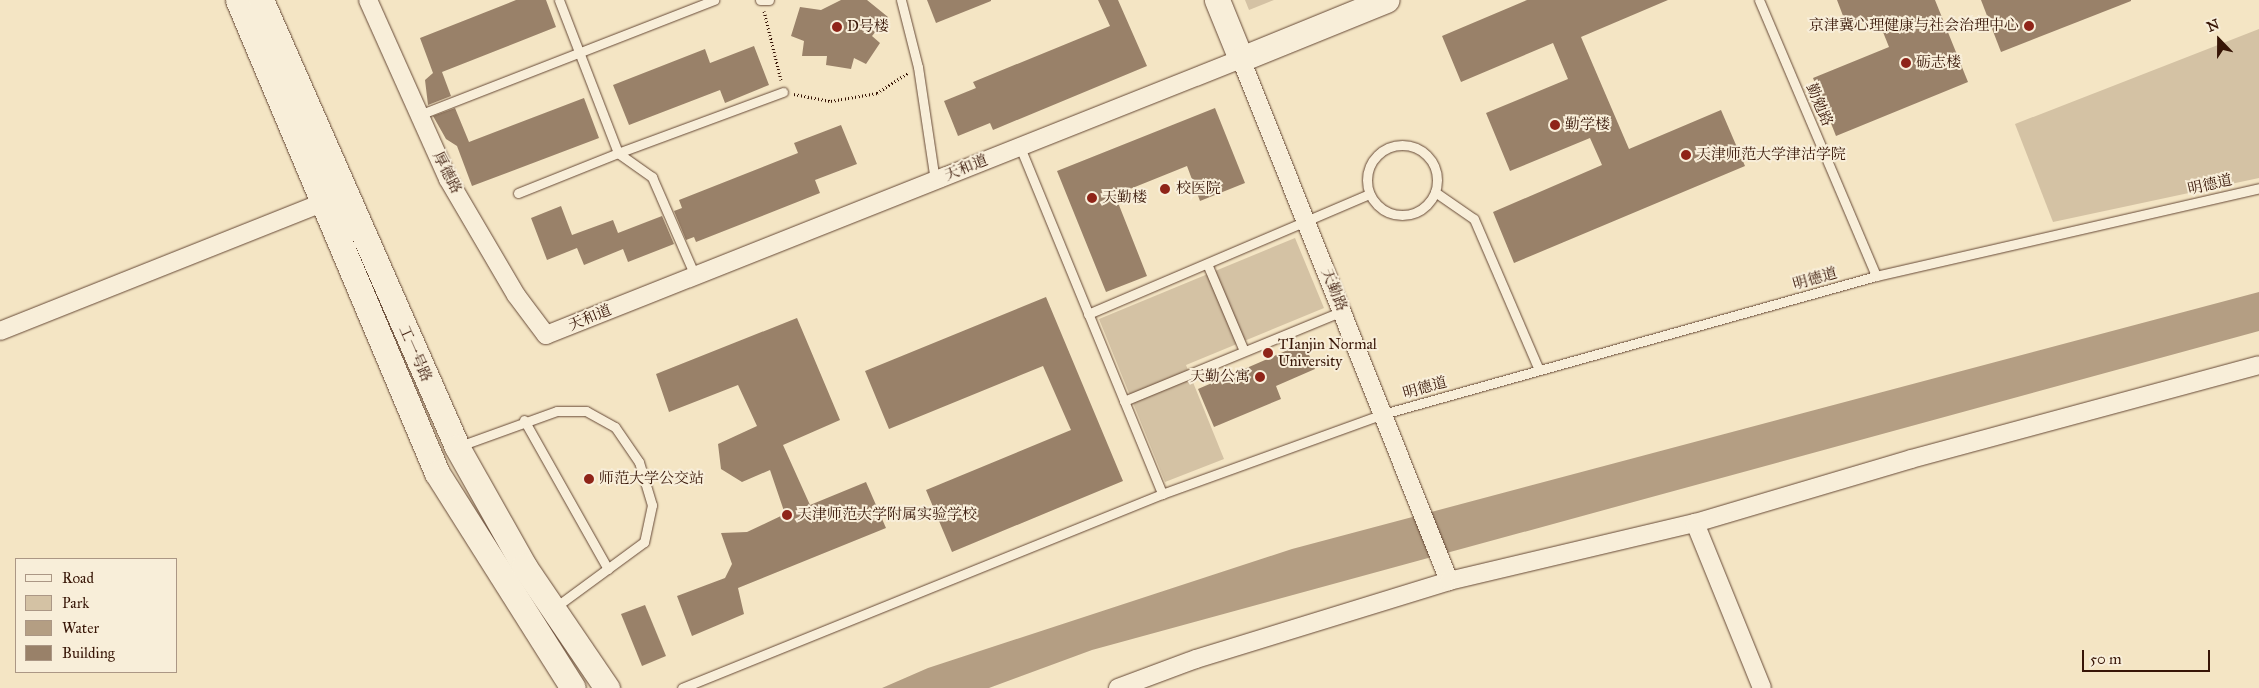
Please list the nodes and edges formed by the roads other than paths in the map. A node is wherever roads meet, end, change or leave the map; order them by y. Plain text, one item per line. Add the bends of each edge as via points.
1 (238, 0) edge
2 (261, 0) edge
3 (368, 0) edge
4 (559, 0) edge
5 (714, 0) edge
6 (902, 0) edge
7 (1217, 0) edge
8 (1386, 0) edge
9 (1759, 0) edge
10 (579, 52) junction
11 (1241, 59) junction
12 (782, 92) road end
13 (419, 115) junction
14 (1020, 147) junction
15 (618, 153) junction
16 (935, 180) junction
17 (2259, 188) edge
18 (1435, 192) junction
19 (518, 193) dead end
20 (1369, 194) junction
21 (333, 198) junction
22 (1307, 222) junction
23 (1208, 266) junction
24 (695, 276) junction
25 (1876, 276) junction
26 (1342, 311) junction
27 (1088, 314) junction
28 (0, 331) edge
29 (546, 335) joint
30 (1244, 351) junction
31 (2259, 366) edge
32 (1539, 370) junction
33 (1124, 401) junction
34 (1383, 414) junction
35 (524, 420) junction
36 (457, 447) junction
37 (1162, 494) junction
38 (1695, 523) junction
39 (608, 569) junction
40 (1449, 581) junction
41 (552, 609) junction
42 (573, 688) edge
43 (607, 688) edge
44 (682, 688) edge
45 (1118, 688) edge
46 (1762, 688) edge

1 - 21 main road, 工一号路
2 - 21 main road, 工一号路
3 - 13 street, 厚德路
4 - 10 lane
5 - 10 lane
6 - 16 lane via 918,67
7 - 11 main road, 天勤路
8 - 11 main road, 天和道
9 - 25 lane, 勤勉路
10 - 13 lane
10 - 15 lane
11 - 14 street, 天和道
11 - 22 street, 天勤路
12 - 15 lane
13 - 29 street, 厚德路 via 453,187 516,295
14 - 16 street, 天和道
14 - 27 lane
15 - 19 lane
15 - 24 lane via 652,177
16 - 24 street, 天和道
17 - 25 lane, 明德道
18 - 20 lane via 1416,212 1398,215 1381,209
18 - 20 lane via 1434,165 1422,151 1405,144 1387,147 1373,159 1366,176
18 - 32 lane via 1474,219
20 - 22 lane
21 - 28 street
21 - 36 main road, 工一号路
21 - 42 main road, 工一号路 via 437,472
22 - 23 lane
22 - 26 street, 天勤路
23 - 27 lane
23 - 30 lane
24 - 29 street, 天和道
25 - 32 lane, 明德道
26 - 30 lane
26 - 34 street, 天勤路
27 - 33 lane
30 - 33 lane
31 - 38 street via 1911,459
32 - 34 lane, 明德道
33 - 37 lane
34 - 37 lane, 明德道
34 - 40 street, 天勤路 via 1417,493
35 - 36 lane
35 - 39 lane
35 - 39 lane via 556,411 586,411 616,427 639,462 652,505 644,542
36 - 41 main road, 工一号路
37 - 44 lane, 明德道
38 - 40 street
38 - 46 street
39 - 41 lane
40 - 45 street via 1196,658
41 - 43 main road, 工一号路

